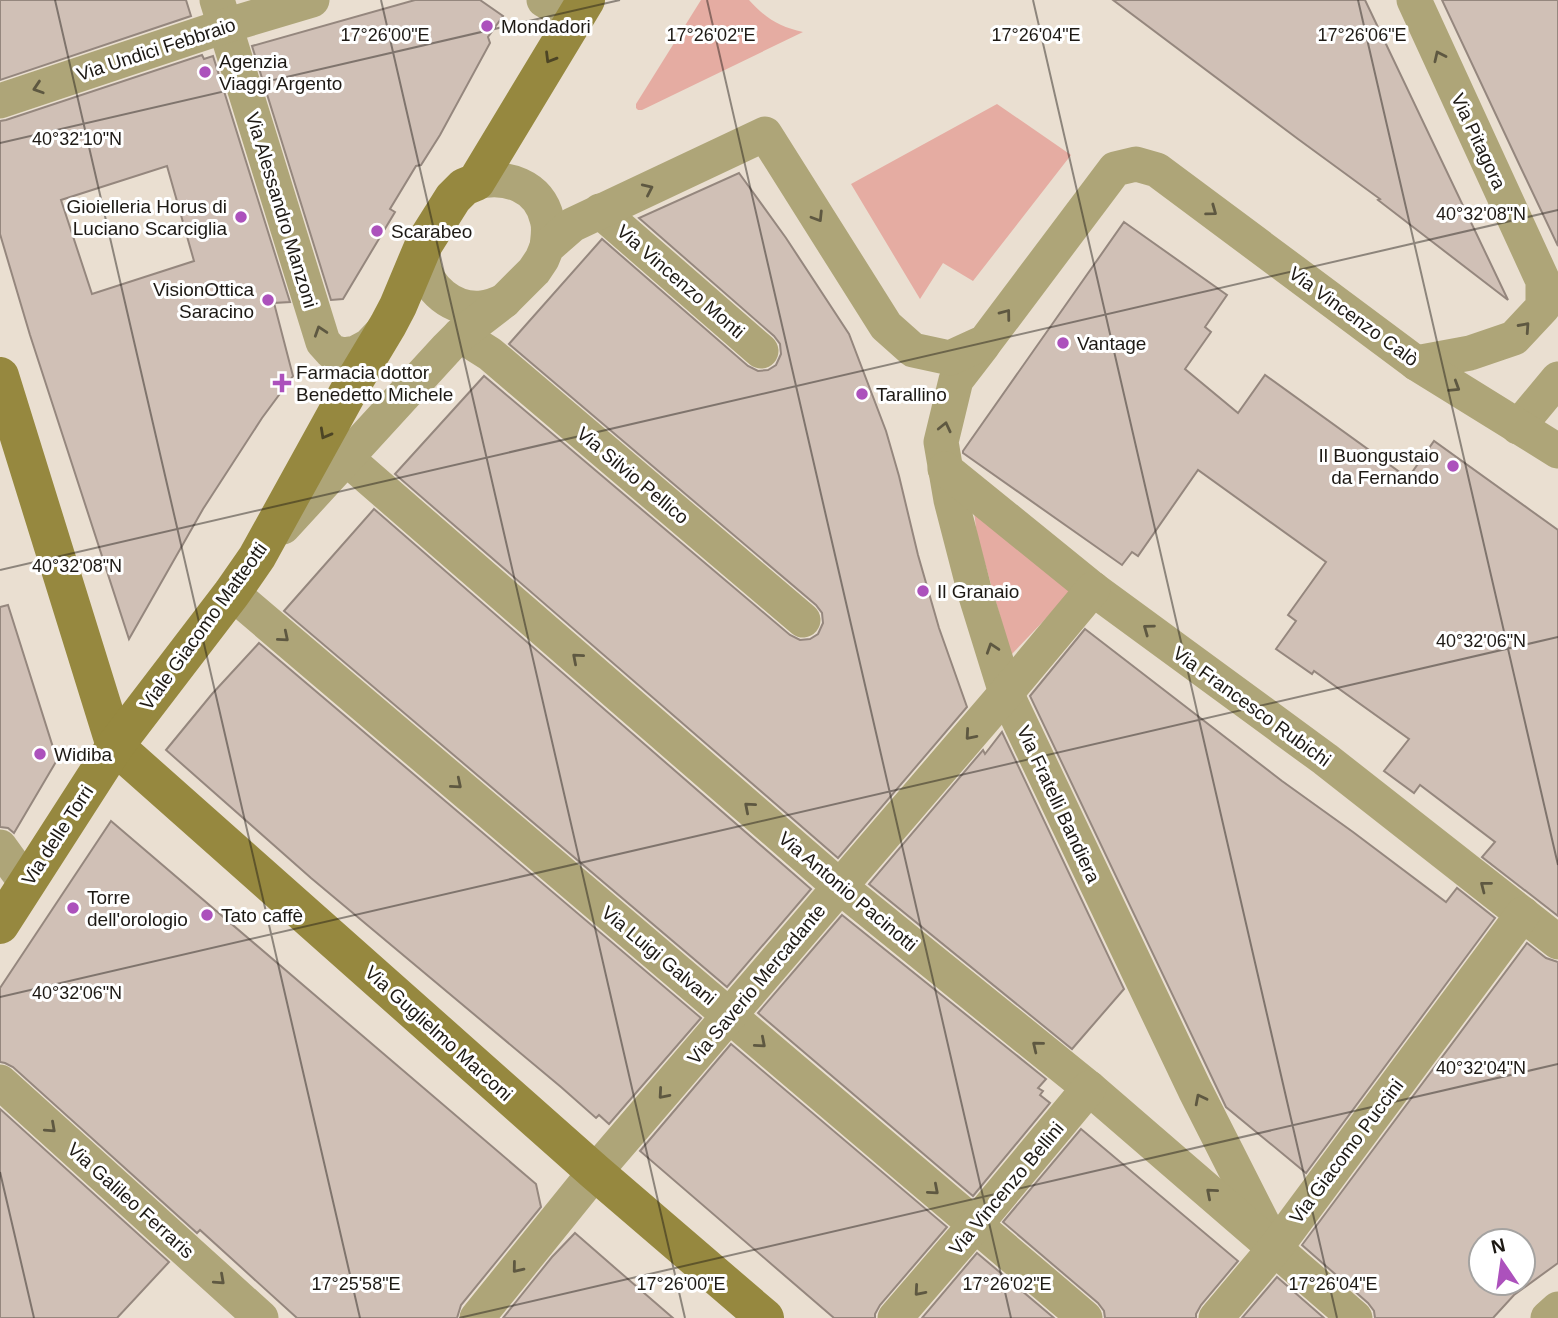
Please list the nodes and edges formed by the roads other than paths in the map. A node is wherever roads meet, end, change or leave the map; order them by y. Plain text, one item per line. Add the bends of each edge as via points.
1 (313, 0) edge
2 (1414, 0) edge
3 (568, 6) edge
4 (221, 13) edge
5 (0, 101) edge
6 (1157, 170) joint
7 (475, 182) junction
8 (600, 211) junction
9 (424, 244) junction
10 (547, 247) junction
11 (1551, 284) edge
12 (504, 301) junction
13 (388, 325) junction
14 (460, 335) junction
15 (985, 342) junction
16 (761, 351) dead end
17 (1416, 363) junction
18 (1558, 379) edge
19 (3, 401) edge
20 (1518, 427) junction
21 (1558, 451) edge
22 (346, 458) junction
23 (945, 469) junction
24 (257, 557) junction
25 (1093, 589) junction
26 (232, 593) junction
27 (803, 620) dead end
28 (1006, 693) junction
29 (115, 746) junction
30 (0, 847) edge
31 (26, 883) junction
32 (839, 886) junction
33 (1523, 914) junction
34 (0, 925) edge
35 (1558, 942) edge
36 (730, 1015) junction
37 (0, 1082) edge
38 (1089, 1088) junction
39 (595, 1172) junction
40 (975, 1225) junction
41 (1275, 1248) junction
42 (1558, 1310) edge
43 (261, 1318) edge
44 (477, 1318) edge
45 (765, 1318) edge
46 (895, 1318) edge
47 (1085, 1318) edge
48 (1216, 1318) edge
49 (1355, 1318) edge
50 (1548, 1318) edge

1 - 4 street, Via Undici Febbraio
11 -> 2 street, Via Pitagora
3 -> 7 street, Viale Giacomo Matteotti
4 -> 5 street, Via Undici Febbraio
13 -> 4 street, Via Alessandro Manzoni via 356,353 332,352 323,342
15 -> 6 street, Via Fratelli Bandiera via 1115,169 1136,164
6 -> 17 street, Via Vincenzo Calò
7 - 9 street, Viale Giacomo Matteotti via 453,198
7 - 10 street via 509,180 531,193 547,217
8 - 10 street via 572,225
8 -> 15 street via 765,134 887,326 912,350 950,358
8 - 16 street, Via Vincenzo Monti
9 - 12 street via 427,277 446,299 474,308
9 - 13 street, Viale Giacomo Matteotti
10 - 12 street via 534,271
17 -> 11 street, Via Pitagora via 1470,353 1514,338 1543,307
12 - 14 street
13 -> 24 street, Viale Giacomo Matteotti
14 - 22 street
14 - 27 street, Via Silvio Pellico via 490,354
23 -> 15 street, Via Fratelli Bandiera via 942,442 956,380
17 -> 20 street, Via Vincenzo Calò
18 - 20 street
19 - 29 street
20 - 21 street, Via Vincenzo Calò
22 - 24 street
32 -> 22 street, Via Antonio Pacinotti
23 - 25 street, Via Francesco Rubichi
28 -> 23 street, Via Fratelli Bandiera via 975,593
24 - 26 street, Viale Giacomo Matteotti
25 - 28 street, Via Saverio Mercadante
33 -> 25 street, Via Francesco Rubichi
26 - 29 street, Viale Giacomo Matteotti
26 -> 36 street, Via Luigi Galvani
28 -> 32 street, Via Saverio Mercadante
41 -> 28 street, Via Fratelli Bandiera
29 - 31 street, Via delle Torri
29 - 39 street, Via Guglielmo Marconi
30 - 31 street
31 - 34 street, Via delle Torri
32 - 36 street, Via Saverio Mercadante
38 -> 32 street, Via Antonio Pacinotti
33 - 35 street, Via Francesco Rubichi
33 - 41 street, Via Giacomo Puccini
36 -> 39 street, Via Saverio Mercadante
36 -> 40 street, Via Luigi Galvani
37 -> 43 street, Via Galileo Ferraris
38 - 40 street, Via Vincenzo Bellini
41 -> 38 street, Via Antonio Pacinotti
39 -> 44 street, Via Saverio Mercadante
39 - 45 street, Via Guglielmo Marconi
40 -> 46 street, Via Vincenzo Bellini
40 - 47 street, Via Luigi Galvani
41 - 48 street, Via Giacomo Puccini
41 - 49 street, Via Antonio Pacinotti
42 - 50 street

